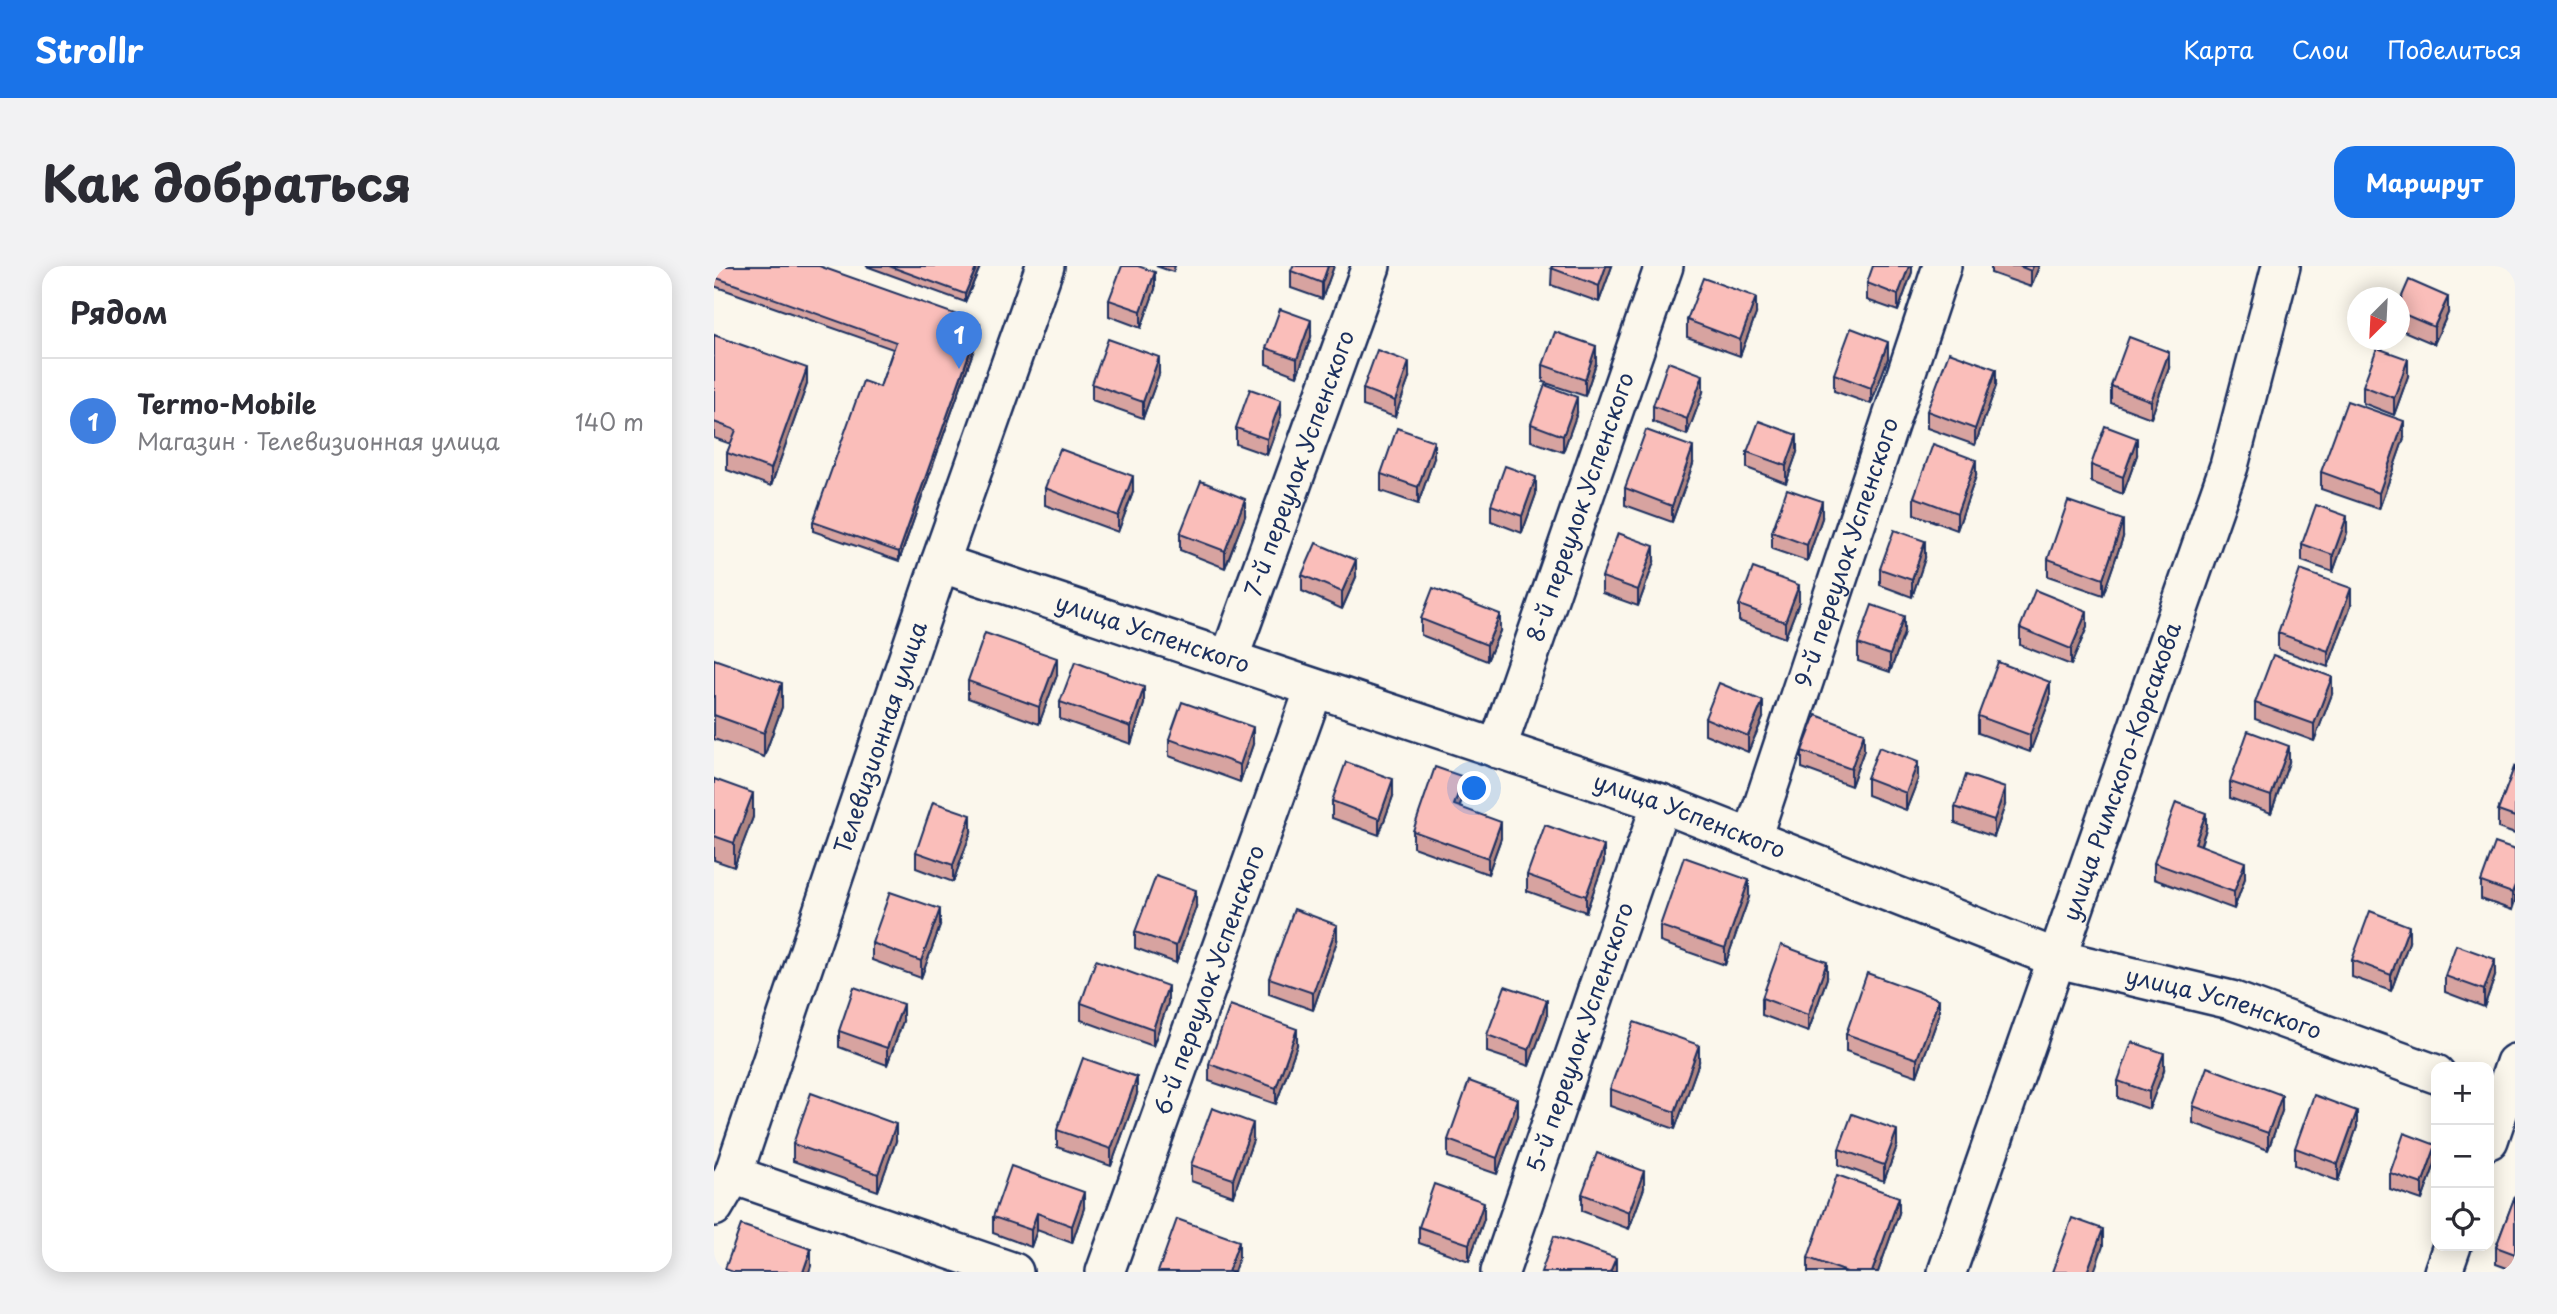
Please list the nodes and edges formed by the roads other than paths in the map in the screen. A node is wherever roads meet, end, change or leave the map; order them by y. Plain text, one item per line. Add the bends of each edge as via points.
1 (1045, 266) edge
2 (1371, 266) edge
3 (1664, 266) edge
4 (1942, 266) edge
5 (2281, 266) edge
6 (940, 563) junction
7 (1229, 659) junction
8 (1314, 689) junction
9 (1497, 749) junction
10 (1661, 803) junction
11 (1752, 838) junction
12 (2059, 959) junction
13 (2515, 1063) edge
14 (2431, 1072) edge
15 (2502, 1098) edge
16 (2494, 1125) edge
17 (733, 1175) junction
18 (714, 1207) edge
19 (2450, 1251) edge
20 (1014, 1272) edge
21 (1105, 1272) edge
22 (1500, 1272) edge
23 (1947, 1272) edge
24 (2443, 1272) edge

1 - 6 street, Телевизионная улица
2 - 7 street, 7-й переулок Успенского
3 - 9 street, 8-й переулок Успенского
4 - 11 street, 9-й переулок Успенского
5 - 12 street, улица Римского-Корсакова via 2229,466
6 - 7 street, улица Успенского
6 - 17 street, Телевизионная улица
7 - 8 street, улица Успенского
8 - 9 street, улица Успенского
8 - 21 street, 6-й переулок Успенского
9 - 10 street, улица Успенского
10 - 11 street, улица Успенского
10 - 22 street, 5-й переулок Успенского
11 - 12 street, улица Успенского
12 - 14 street, улица Успенского via 2231,1000
12 - 23 street, улица Римского-Корсакова
13 - 15 street
15 - 16 street
17 - 18 street, Телевизионная улица
17 - 20 street
19 - 24 street

